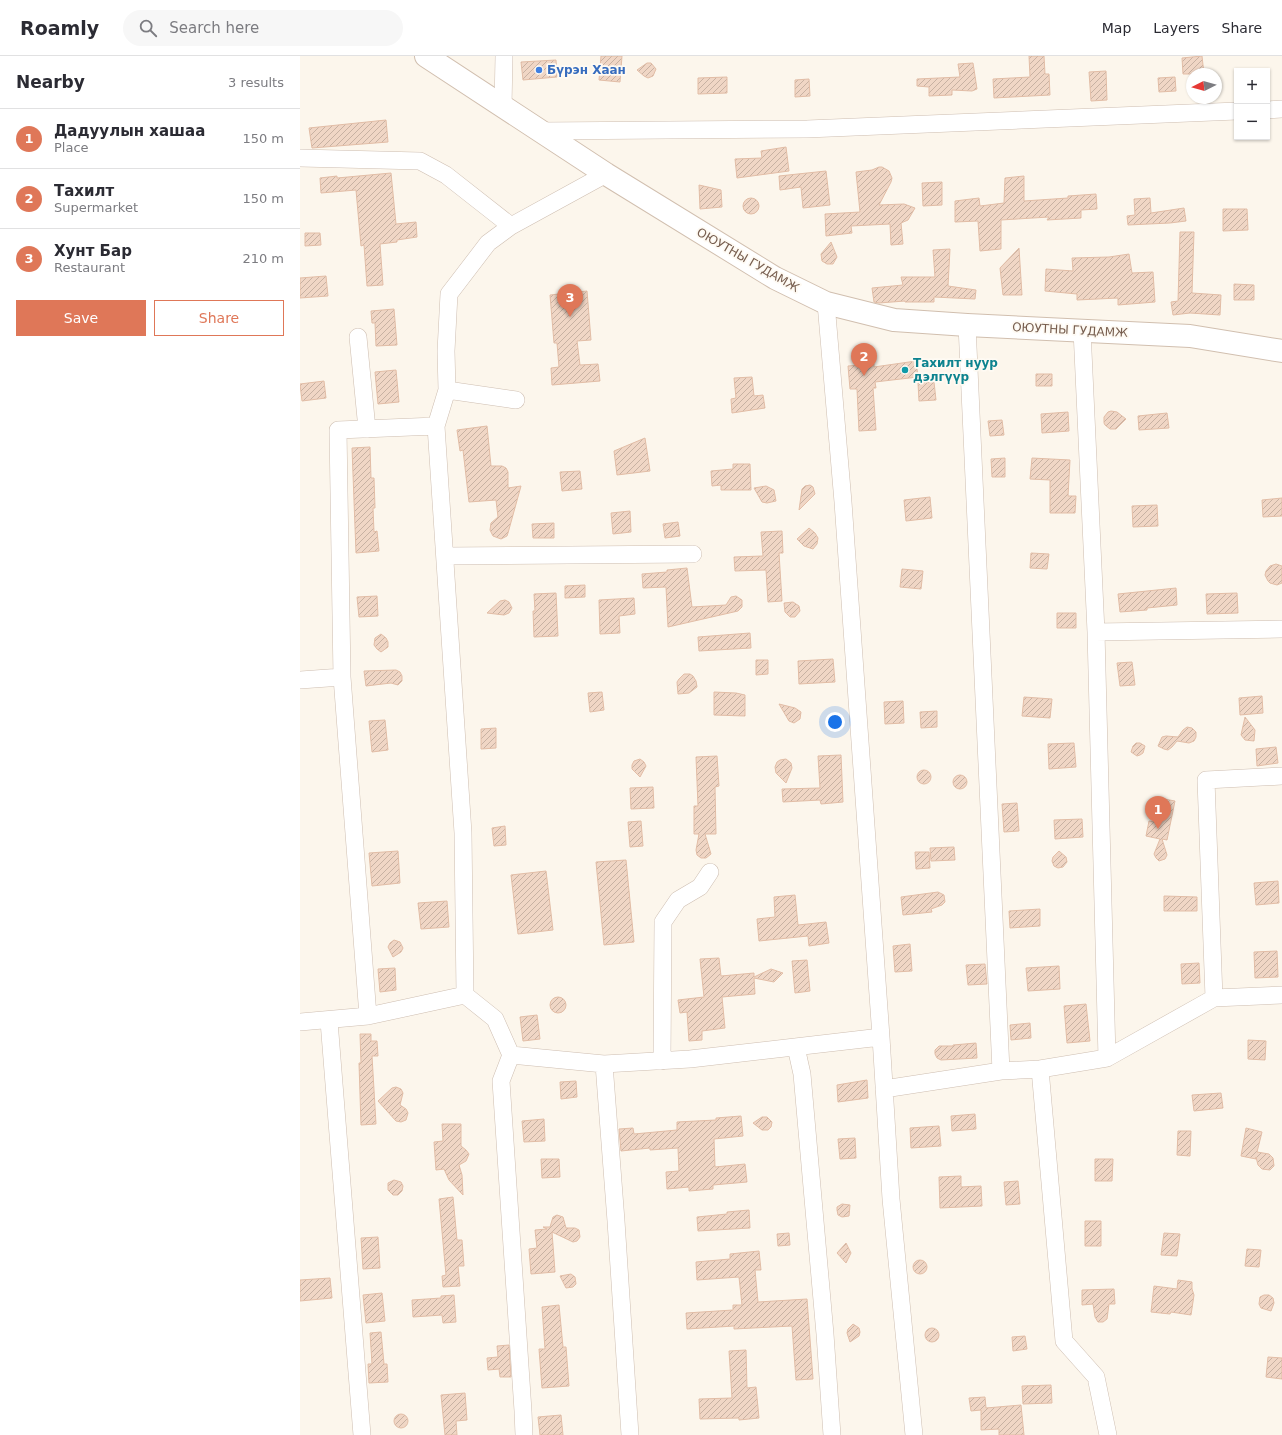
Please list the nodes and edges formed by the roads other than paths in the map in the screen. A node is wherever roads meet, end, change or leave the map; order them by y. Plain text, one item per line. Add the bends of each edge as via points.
1 (426, 56) edge
2 (504, 56) edge
3 (503, 107) junction
4 (1282, 109) edge
5 (1270, 110) edge
6 (1234, 112) edge
7 (540, 131) junction
8 (300, 158) edge
9 (606, 174) junction
10 (511, 226) junction
11 (826, 303) junction
12 (967, 325) junction
13 (1082, 330) junction
14 (358, 337) dead end
15 (1282, 351) edge
16 (447, 390) junction
17 (516, 400) dead end
18 (436, 426) junction
19 (367, 429) junction
20 (693, 554) dead end
21 (445, 556) junction
22 (1282, 628) edge
23 (1096, 632) junction
24 (342, 677) junction
25 (300, 680) edge
26 (1282, 776) edge
27 (710, 872) dead end
28 (464, 995) junction
29 (1282, 995) edge
30 (1214, 998) junction
31 (368, 1016) junction
32 (329, 1020) junction
33 (300, 1022) edge
34 (881, 1037) junction
35 (796, 1047) junction
36 (512, 1055) junction
37 (1107, 1058) junction
38 (662, 1061) junction
39 (604, 1064) junction
40 (1040, 1069) junction
41 (1001, 1071) junction
42 (884, 1089) junction
43 (362, 1435) edge
44 (524, 1435) edge
45 (630, 1435) edge
46 (832, 1435) edge
47 (914, 1435) edge
48 (1108, 1435) edge

1 - 3 street, ОЮУТНЫ ГУДАМЖ
2 - 3 street
3 - 7 street, ОЮУТНЫ ГУДАМЖ
4 - 5 street
6 - 7 street via 808,129
7 - 9 street, ОЮУТНЫ ГУДАМЖ
8 - 10 street via 420,161 446,175
9 - 10 street
9 - 11 street, ОЮУТНЫ ГУДАМЖ via 775,278
10 - 16 street via 488,243 449,294
11 - 12 street, ОЮУТНЫ ГУДАМЖ via 894,320
11 - 34 street
12 - 13 street, ОЮУТНЫ ГУДАМЖ
12 - 41 street
13 - 15 street, ОЮУТНЫ ГУДАМЖ via 1190,336
13 - 23 street
14 - 19 street
16 - 17 street
16 - 18 street
18 - 19 street
18 - 21 street
19 - 24 street via 338,430
20 - 21 street
21 - 28 street via 463,833
22 - 23 street
23 - 37 street
24 - 25 street
24 - 31 street
26 - 30 street via 1206,780
27 - 38 street via 700,886 678,900 663,922
28 - 31 street
28 - 36 street via 494,1019
29 - 30 street
30 - 37 street
31 - 32 street
32 - 33 street
32 - 43 street
34 - 35 street
34 - 42 street
35 - 38 street
35 - 46 street via 802,1074
36 - 39 street
36 - 44 street via 501,1081
37 - 40 street
38 - 39 street
39 - 45 street
40 - 41 street
40 - 48 street via 1064,1341 1096,1377
41 - 42 street
42 - 47 street via 891,1199

